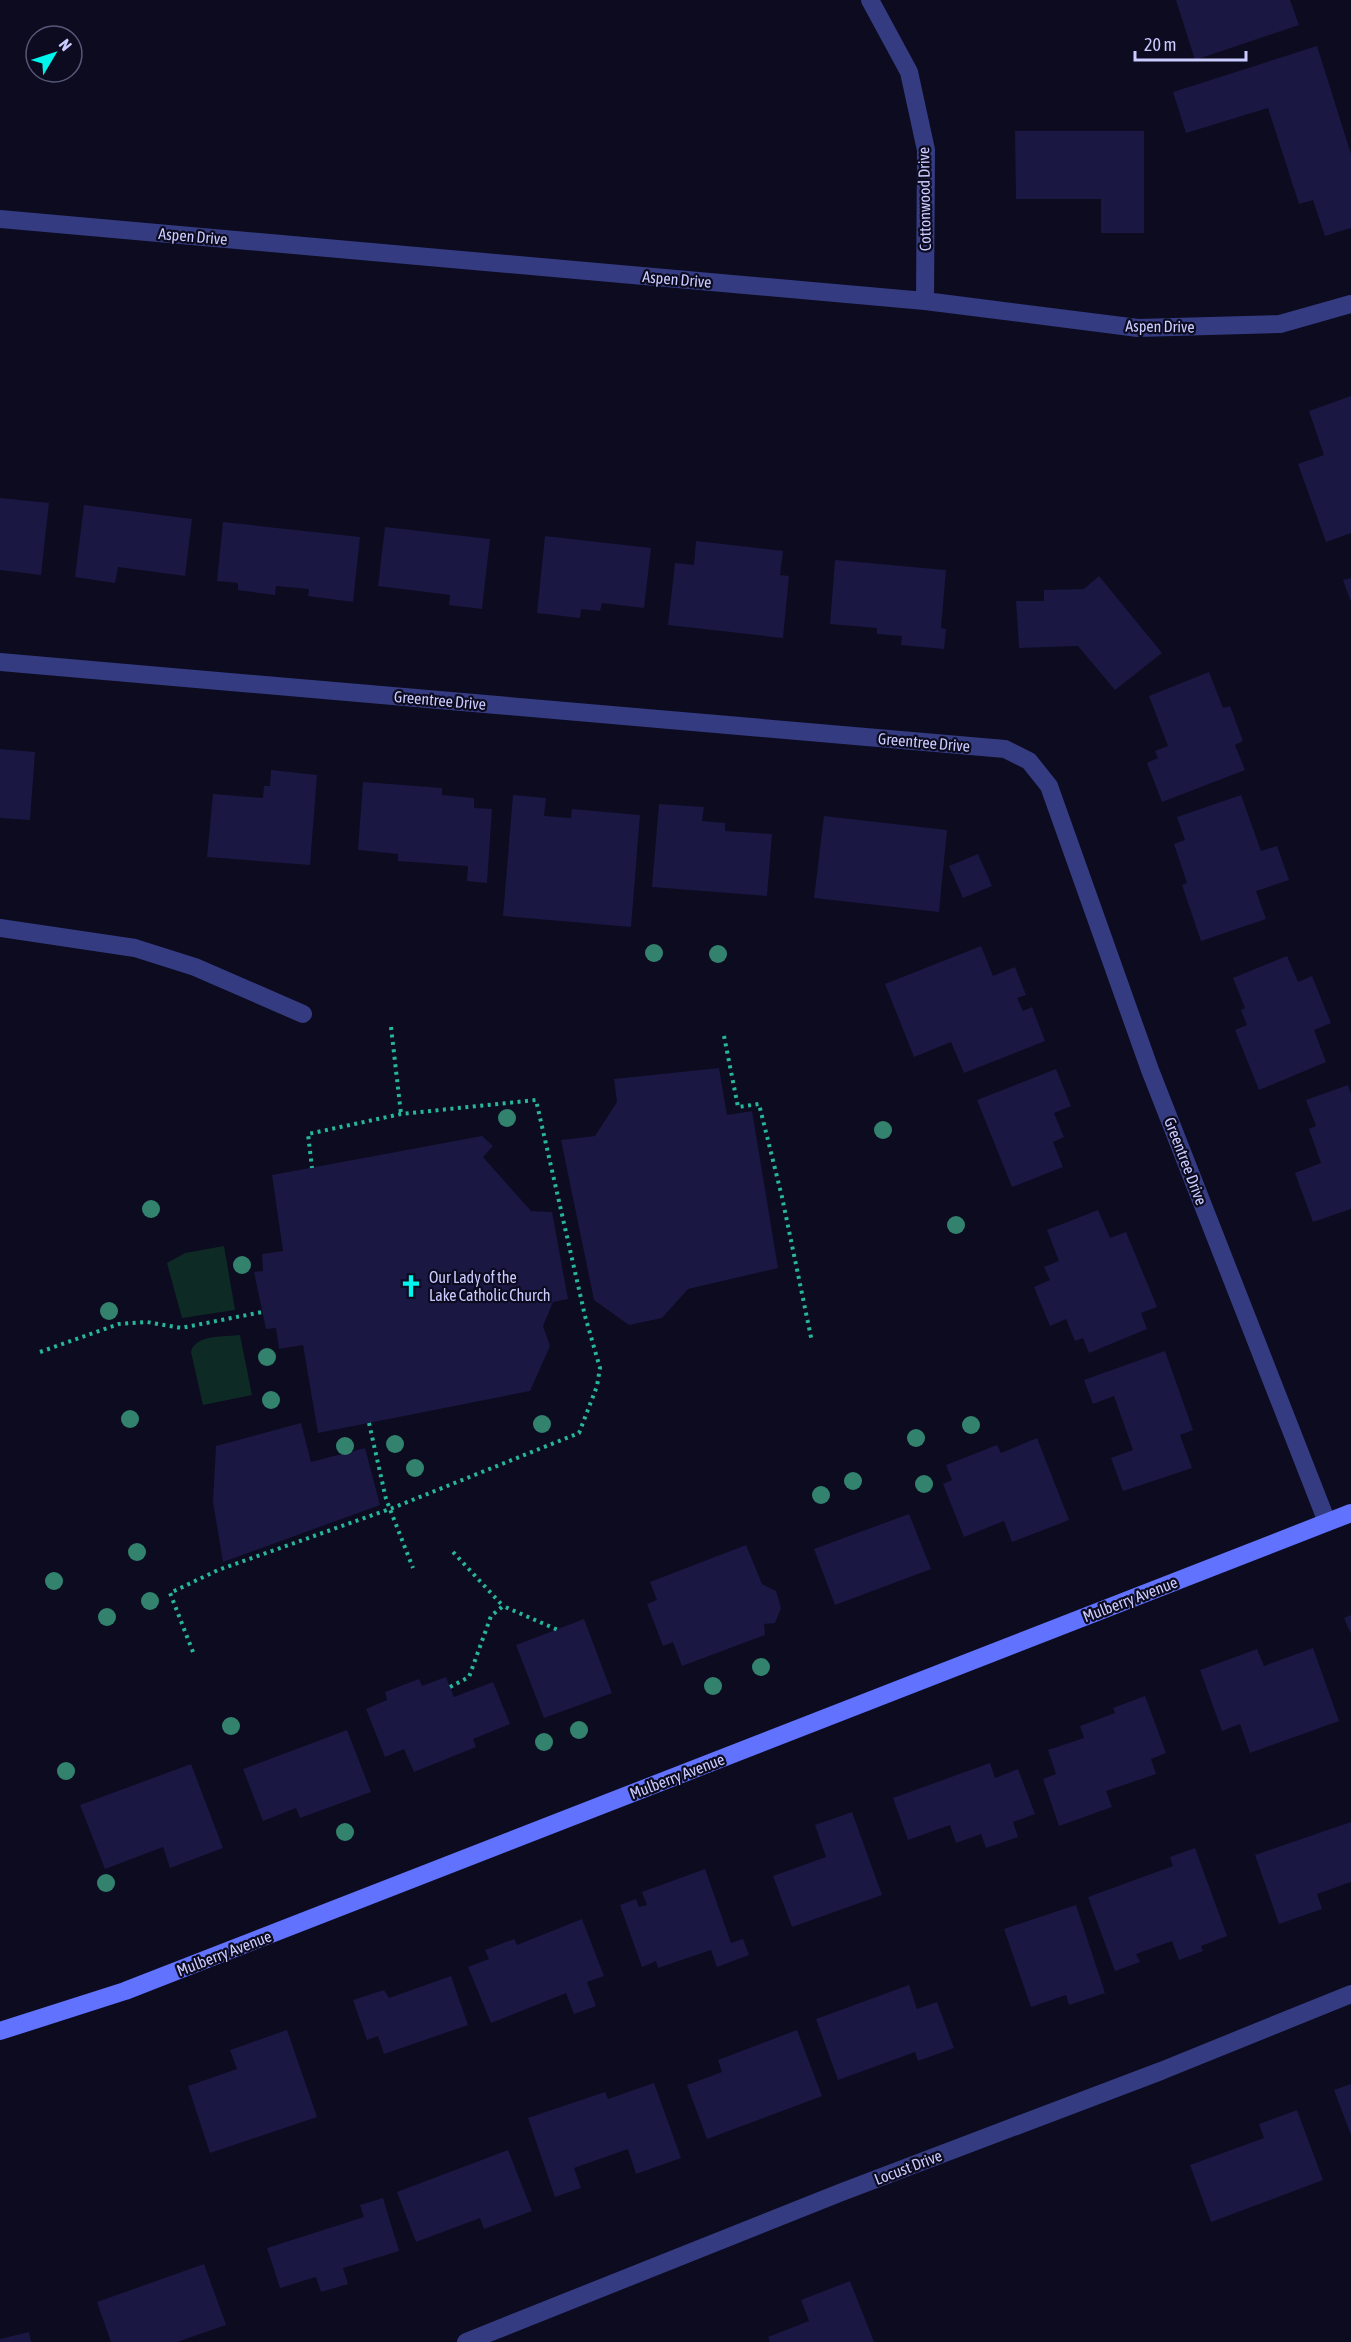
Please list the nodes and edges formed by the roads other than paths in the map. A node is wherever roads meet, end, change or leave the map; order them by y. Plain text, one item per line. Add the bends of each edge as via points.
1 (870, 0) edge
2 (0, 219) edge
3 (925, 301) junction
4 (1351, 304) edge
5 (0, 662) edge
6 (0, 928) edge
7 (303, 1014) dead end
8 (1351, 1513) edge
9 (1327, 1522) junction
10 (1351, 1994) edge
11 (0, 2031) edge
12 (466, 2342) edge

1 - 3 street, Cottonwood Drive via 909,72 926,150
2 - 3 street, Aspen Drive
3 - 4 street, Aspen Drive via 1138,328 1280,324
5 - 9 street, Greentree Drive via 1005,749 1029,761 1049,786 1150,1070
6 - 7 street via 135,948 195,966
8 - 9 street, Mulberry Avenue
9 - 11 street, Mulberry Avenue via 125,1991
10 - 12 street, Locust Drive

